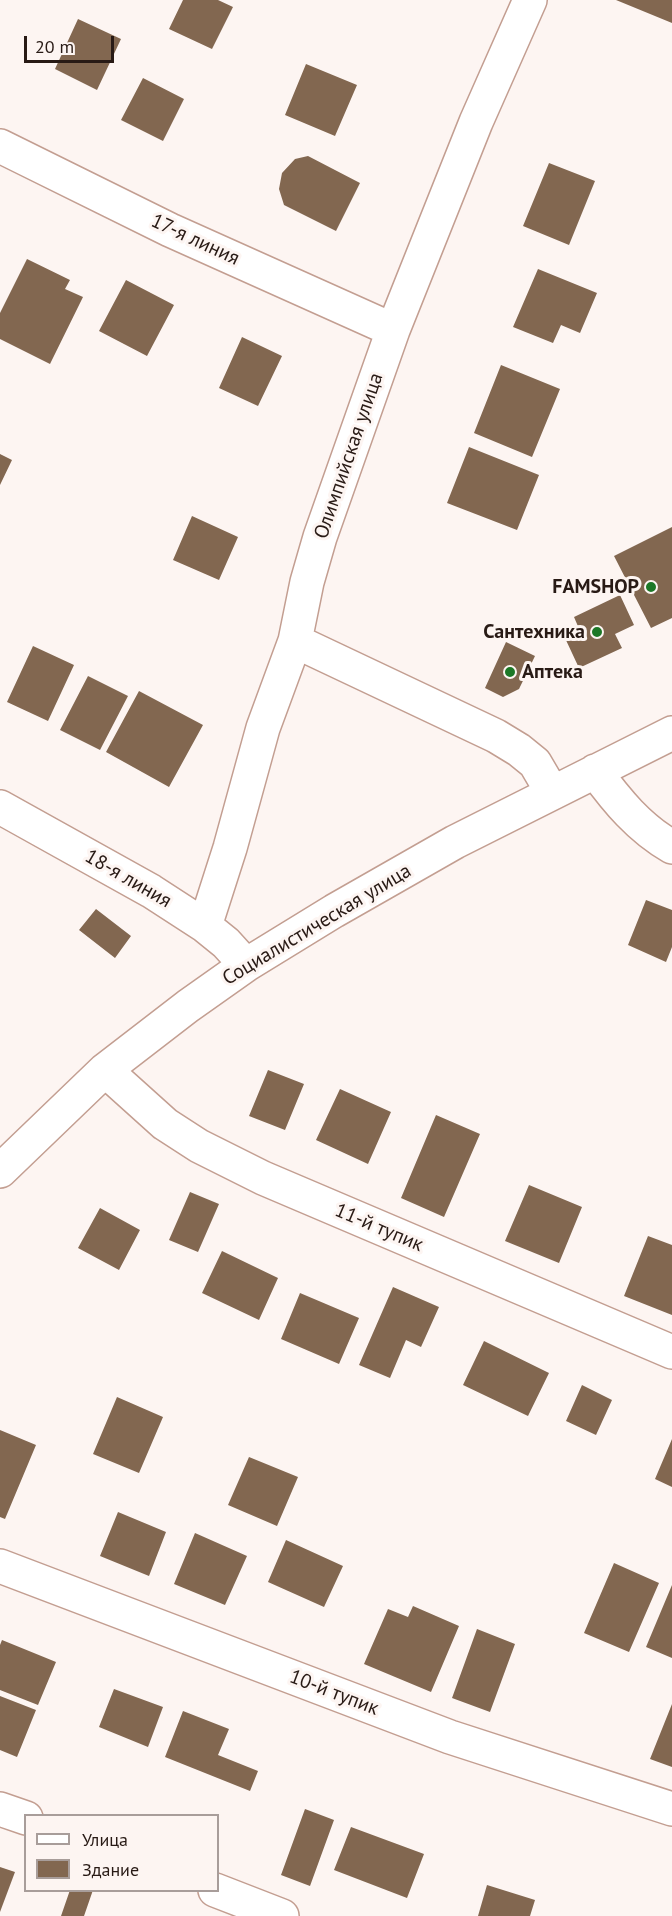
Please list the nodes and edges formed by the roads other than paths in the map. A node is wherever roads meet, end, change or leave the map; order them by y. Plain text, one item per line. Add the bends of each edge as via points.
1 (530, 0) edge
2 (0, 146) edge
3 (393, 330) junction
4 (295, 641) junction
5 (672, 733) edge
6 (595, 771) junction
7 (552, 792) junction
8 (0, 807) edge
9 (672, 847) edge
10 (206, 926) junction
11 (246, 965) junction
12 (105, 1070) junction
13 (0, 1171) edge
14 (672, 1352) edge
15 (0, 1566) edge
16 (0, 1809) edge
17 (672, 1809) edge
18 (24, 1817) edge
19 (219, 1892) edge
20 (282, 1916) edge

1 - 3 street, Олимпийская улица via 476,122
2 - 3 street, 17-я линия via 171,230
3 - 4 street, Олимпийская улица via 320,537
4 - 7 street via 496,736 536,763
4 - 10 street, Олимпийская улица via 263,728
5 - 6 street, Социалистическая улица
6 - 7 street, Социалистическая улица
6 - 9 street via 632,817
7 - 11 street, Социалистическая улица via 456,842
8 - 10 street, 18-я линия
10 - 11 street, 18-я линия
11 - 12 street, Социалистическая улица
12 - 13 street, Социалистическая улица
12 - 14 street, 11-й тупик via 165,1124 199,1146 274,1182
15 - 17 street, 10-й тупик via 450,1737
16 - 18 street
19 - 20 street

